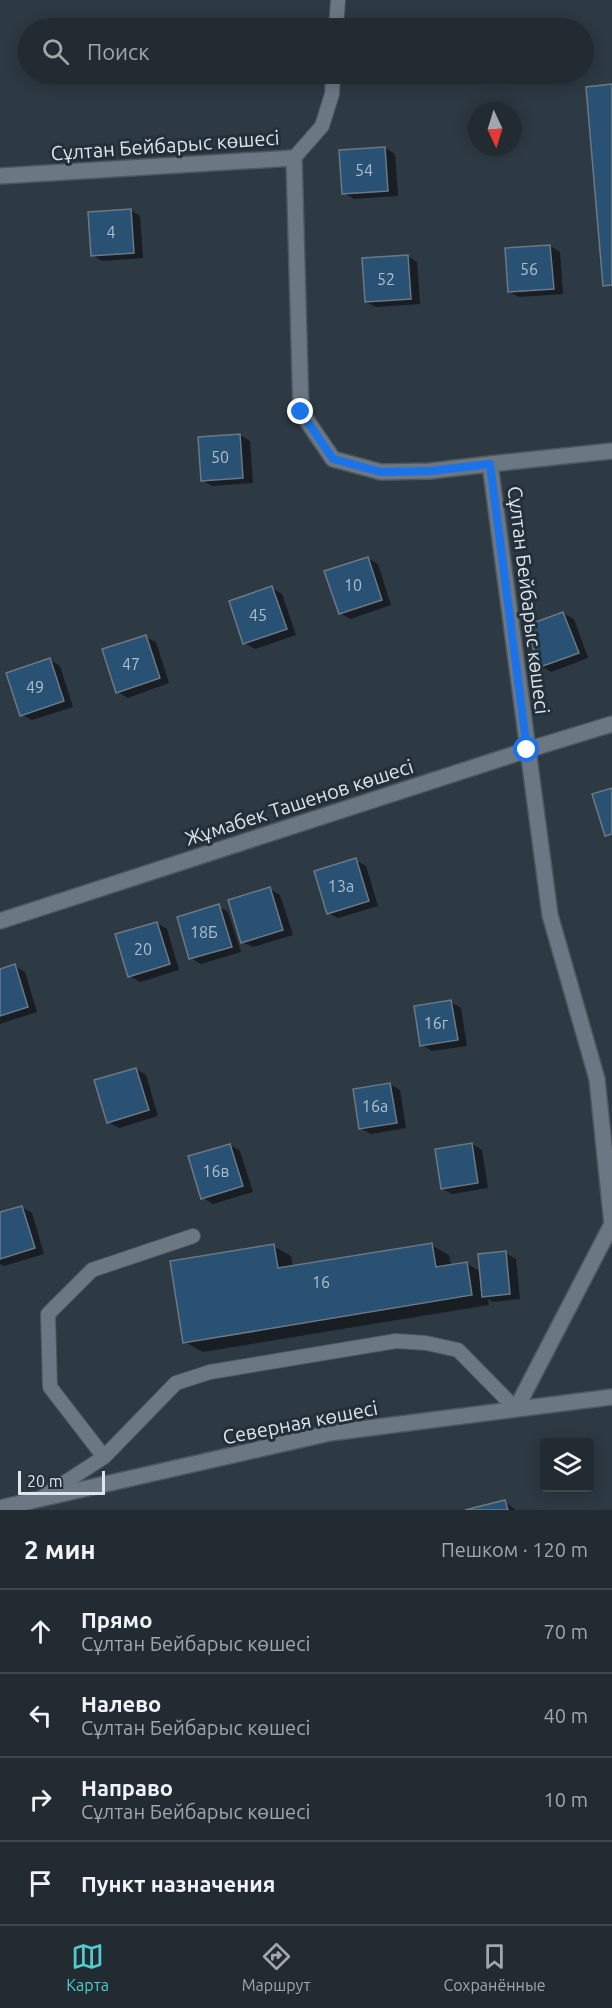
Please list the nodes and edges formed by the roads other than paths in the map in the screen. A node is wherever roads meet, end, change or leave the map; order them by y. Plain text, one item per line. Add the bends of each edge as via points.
1 (338, 0) edge
2 (337, 18) edge
3 (332, 84) edge
4 (294, 158) junction
5 (0, 176) edge
6 (612, 451) edge
7 (490, 464) junction
8 (612, 724) edge
9 (527, 750) junction
10 (0, 921) edge
11 (193, 1236) dead end
12 (612, 1397) edge
13 (516, 1409) junction
14 (104, 1457) junction
15 (40, 1499) junction
16 (0, 1508) edge

1 - 2 lane
3 - 4 lane via 322,126
4 - 5 street, Сұлтан Бейбарыс көшесі
4 - 7 street, Сұлтан Бейбарыс көшесі via 301,412 333,459 381,472
6 - 7 street
7 - 9 street, Сұлтан Бейбарыс көшесі
8 - 9 street, Жұмабек Ташенов көшесі
9 - 10 street, Жұмабек Ташенов көшесі
9 - 13 street, Сұлтан Бейбарыс көшесі via 550,915 597,1079 612,1224
11 - 14 lane via 92,1270 48,1314 50,1387
12 - 13 street, Северная көшесі
13 - 14 lane via 458,1350 396,1341 210,1372 176,1383
13 - 15 street, Северная көшесі via 330,1433
14 - 15 lane
15 - 16 street, Северная көшесі

